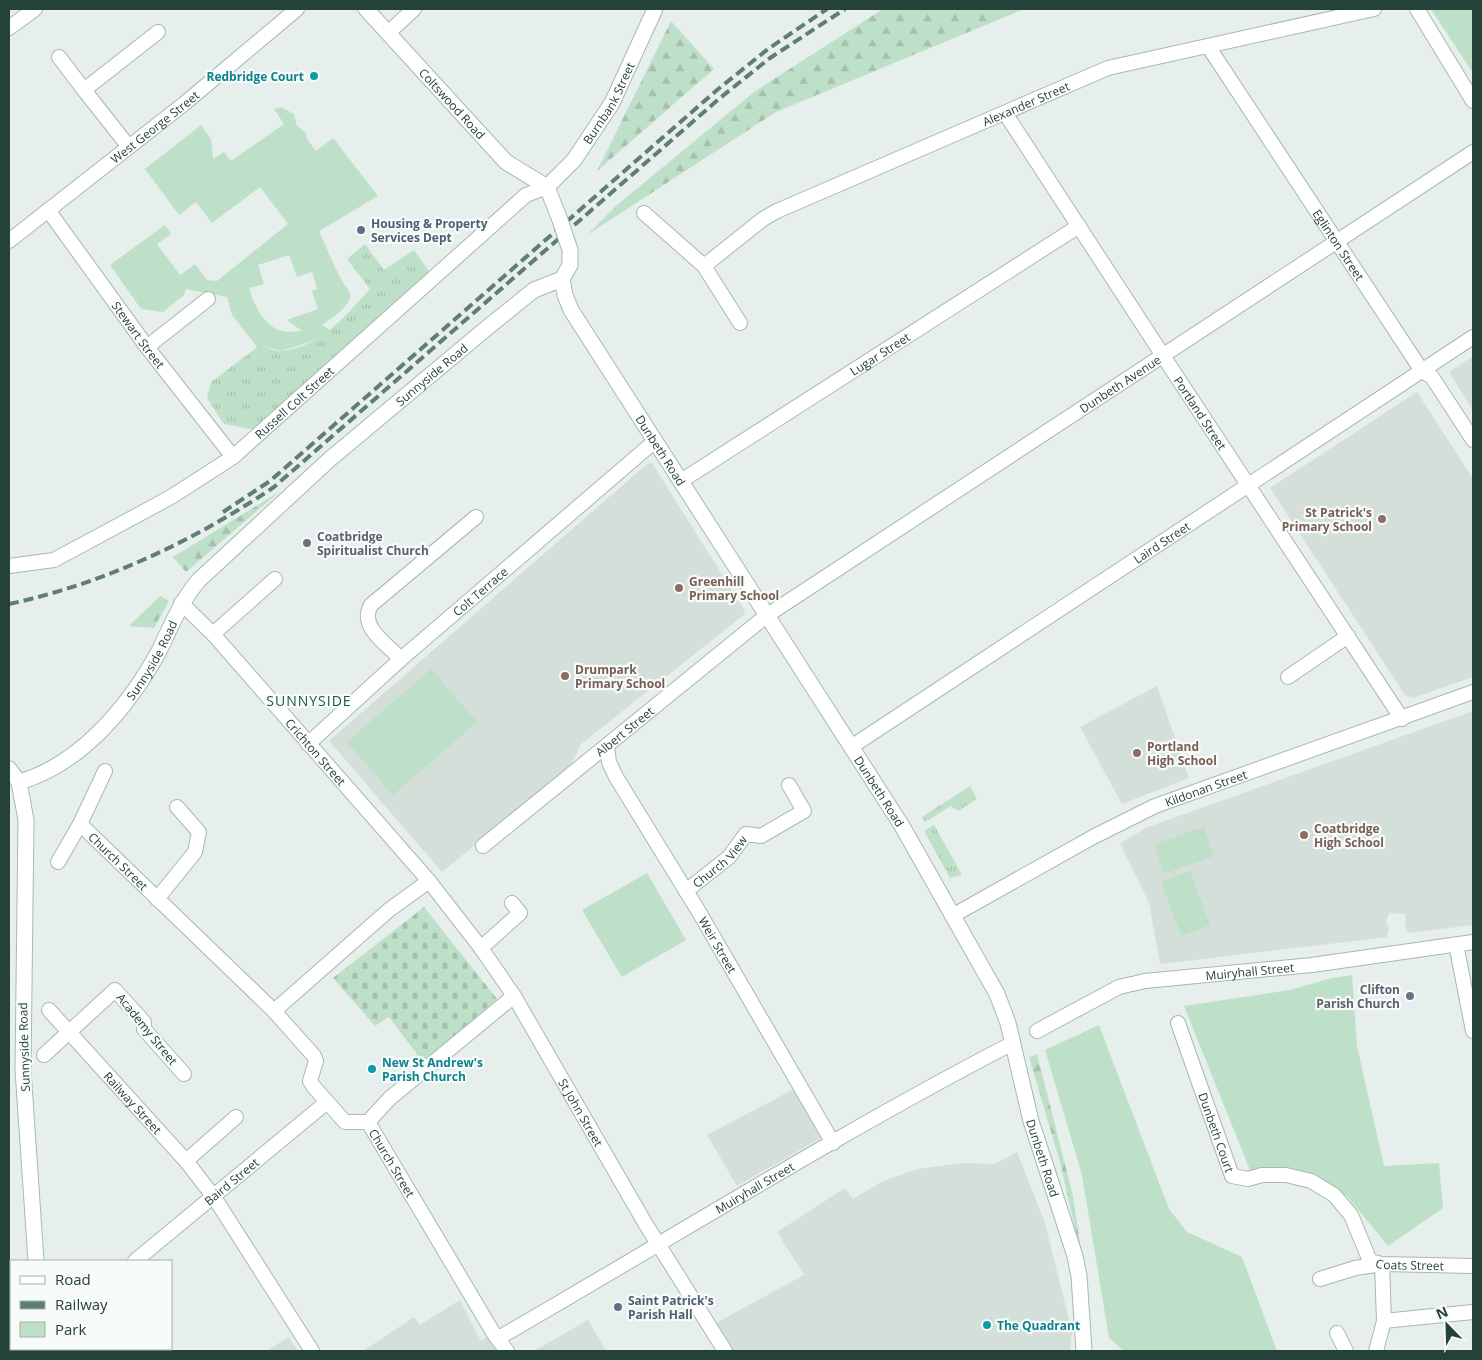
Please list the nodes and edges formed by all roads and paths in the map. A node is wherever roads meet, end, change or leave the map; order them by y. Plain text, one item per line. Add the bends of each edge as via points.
1 (35, 9) edge
2 (297, 9) edge
3 (366, 9) edge
4 (414, 9) edge
5 (655, 9) edge
6 (1374, 9) edge
7 (1417, 9) edge
8 (9, 28) edge
9 (158, 32) dead end
10 (388, 33) junction
11 (1208, 46) junction
12 (59, 57) dead end
13 (84, 90) junction
14 (1473, 101) edge
15 (1005, 113) junction
16 (130, 147) junction
17 (1473, 152) edge
18 (547, 187) junction
19 (48, 210) junction
20 (644, 213) dead end
21 (1079, 226) junction
22 (9, 241) edge
23 (1337, 242) junction
24 (704, 266) junction
25 (562, 279) junction
26 (208, 299) dead end
27 (740, 323) dead end
28 (1473, 337) edge
29 (147, 347) junction
30 (1164, 356) junction
31 (1422, 370) junction
32 (1473, 440) edge
33 (655, 442) junction
34 (232, 456) junction
35 (681, 481) junction
36 (1248, 487) junction
37 (476, 517) dead end
38 (9, 566) edge
39 (276, 580) dead end
40 (181, 603) junction
41 (766, 616) junction
42 (213, 634) junction
43 (1348, 636) junction
44 (401, 659) junction
45 (1288, 677) dead end
46 (1473, 692) edge
47 (1402, 719) junction
48 (308, 744) junction
49 (606, 746) junction
50 (851, 747) junction
51 (9, 769) edge
52 (106, 772) dead end
53 (19, 782) junction
54 (789, 785) dead end
55 (178, 807) dead end
56 (80, 824) junction
57 (483, 846) dead end
58 (58, 862) dead end
59 (429, 880) junction
60 (686, 890) junction
61 (157, 899) junction
62 (512, 903) dead end
63 (952, 916) junction
64 (1473, 942) edge
65 (1456, 944) junction
66 (481, 948) junction
67 (514, 996) junction
68 (49, 1010) dead end
69 (274, 1011) junction
70 (1178, 1023) dead end
71 (70, 1031) junction
72 (1037, 1031) dead end
73 (1473, 1031) edge
74 (1013, 1043) junction
75 (44, 1055) dead end
76 (184, 1074) dead end
77 (327, 1102) junction
78 (236, 1117) dead end
79 (368, 1122) junction
80 (833, 1143) junction
81 (186, 1161) junction
82 (214, 1197) junction
83 (1360, 1239) joint
84 (658, 1244) junction
85 (36, 1260) edge
86 (136, 1260) edge
87 (1382, 1264) junction
88 (1473, 1266) edge
89 (1320, 1279) dead end
90 (1473, 1312) edge
91 (1384, 1321) junction
92 (1337, 1333) dead end
93 (497, 1336) junction
94 (312, 1351) edge
95 (507, 1351) edge
96 (725, 1351) edge
97 (1084, 1351) edge
98 (1346, 1351) edge
99 (1376, 1351) edge

1 - 8 street
2 - 16 street, West George Street
3 - 10 main road, Coltswood Road
4 - 10 street
5 - 18 main road, Burnbank Street via 612,103 574,160
6 - 11 street, Alexander Street
7 - 14 street
9 - 13 street
10 - 18 main road, Coltswood Road via 506,162
11 - 15 street, Alexander Street via 1108,68
11 - 23 street, Eglinton Street
12 - 13 street
13 - 16 street
15 - 21 street, Portland Street
15 - 24 street, Alexander Street via 777,211
16 - 19 street, West George Street
17 - 23 street, Dunbeth Avenue
18 - 25 main road, bridge via 570,250 570,266
18 - 34 street, Russell Colt Street via 526,195
19 - 22 street, West George Street
19 - 29 street, Stewart Street
20 - 24 street
21 - 30 street, Portland Street
21 - 35 street, Lugar Street
23 - 30 street, Dunbeth Avenue
23 - 31 street, Eglinton Street
24 - 27 street
25 - 33 main road, Dunbeth Road via 571,310
25 - 40 main road, Sunnyside Road via 534,290 330,459 199,580
26 - 29 street
28 - 31 street, Laird Street
29 - 34 street, Stewart Street
30 - 36 street, Portland Street
30 - 41 street, Dunbeth Avenue
31 - 32 street, Eglinton Street via 1432,377
31 - 36 street, Laird Street
33 - 35 main road, Dunbeth Road
33 - 44 street, Colt Terrace
34 - 38 street, Russell Colt Street via 171,497 54,560
35 - 41 main road, Dunbeth Road
36 - 43 street, Portland Street
36 - 50 street, Laird Street
37 - 44 street via 368,610 372,630
39 - 42 street
40 - 42 street, Crichton Street
40 - 53 main road, Sunnyside Road via 138,687 115,715 65,761 37,777
41 - 49 street, Albert Street
41 - 50 main road, Dunbeth Road
42 - 48 street, Crichton Street
43 - 45 street
43 - 47 street, Portland Street
44 - 48 street, Colt Terrace
46 - 47 street, Kildonan Street
47 - 63 street, Kildonan Street via 1155,806
48 - 59 street, Crichton Street
49 - 57 street, Albert Street
49 - 60 street, Weir Street via 608,762 616,777
50 - 63 main road, Dunbeth Road via 902,826
51 - 53 main road
52 - 56 street, Church Street
53 - 85 main road, Sunnyside Road via 26,820 23,1070
54 - 60 street, Church View via 804,810 761,836 746,834 729,858
55 - 61 street, Church Street via 199,832 195,852
56 - 58 street, Church Street
56 - 61 street, Church Street
59 - 66 street, St John Street
59 - 69 street via 389,910
60 - 80 street, Weir Street
61 - 69 street, Church Street
62 - 66 street via 520,914
63 - 74 main road, Dunbeth Road via 997,994
64 - 65 street, Muiryhall Street
65 - 72 street, Muiryhall Street via 1312,965 1145,981 1118,987 1096,997
65 - 73 street
66 - 67 street, St John Street
67 - 79 street via 389,1099
67 - 84 street, St John Street
68 - 71 street, Railway Street
69 - 77 street, Church Street via 314,1056 316,1061 310,1081
70 - 83 street, Dunbeth Court via 1232,1176 1248,1179 1262,1175 1286,1175 1311,1181 1334,1195 1351,1215
71 - 75 street, Academy Street
71 - 76 street, Academy Street via 115,990
71 - 81 street, Railway Street
74 - 80 street, Muiryhall Street via 948,1076
74 - 97 main road, Dunbeth Road via 1031,1121 1075,1256
77 - 79 street, Church Street via 345,1122
77 - 82 street, Baird Street
78 - 81 street
79 - 93 street, Church Street
80 - 84 street, Muiryhall Street
81 - 82 street, Railway Street
82 - 86 street, Baird Street
82 - 94 street
83 - 87 street, Coats Street via 1370,1261
84 - 93 street, Muiryhall Street
84 - 96 street, St John Street
87 - 88 street, Coats Street
87 - 89 street
87 - 91 street
90 - 91 street
91 - 99 street
92 - 98 street
93 - 95 street, Church Street

